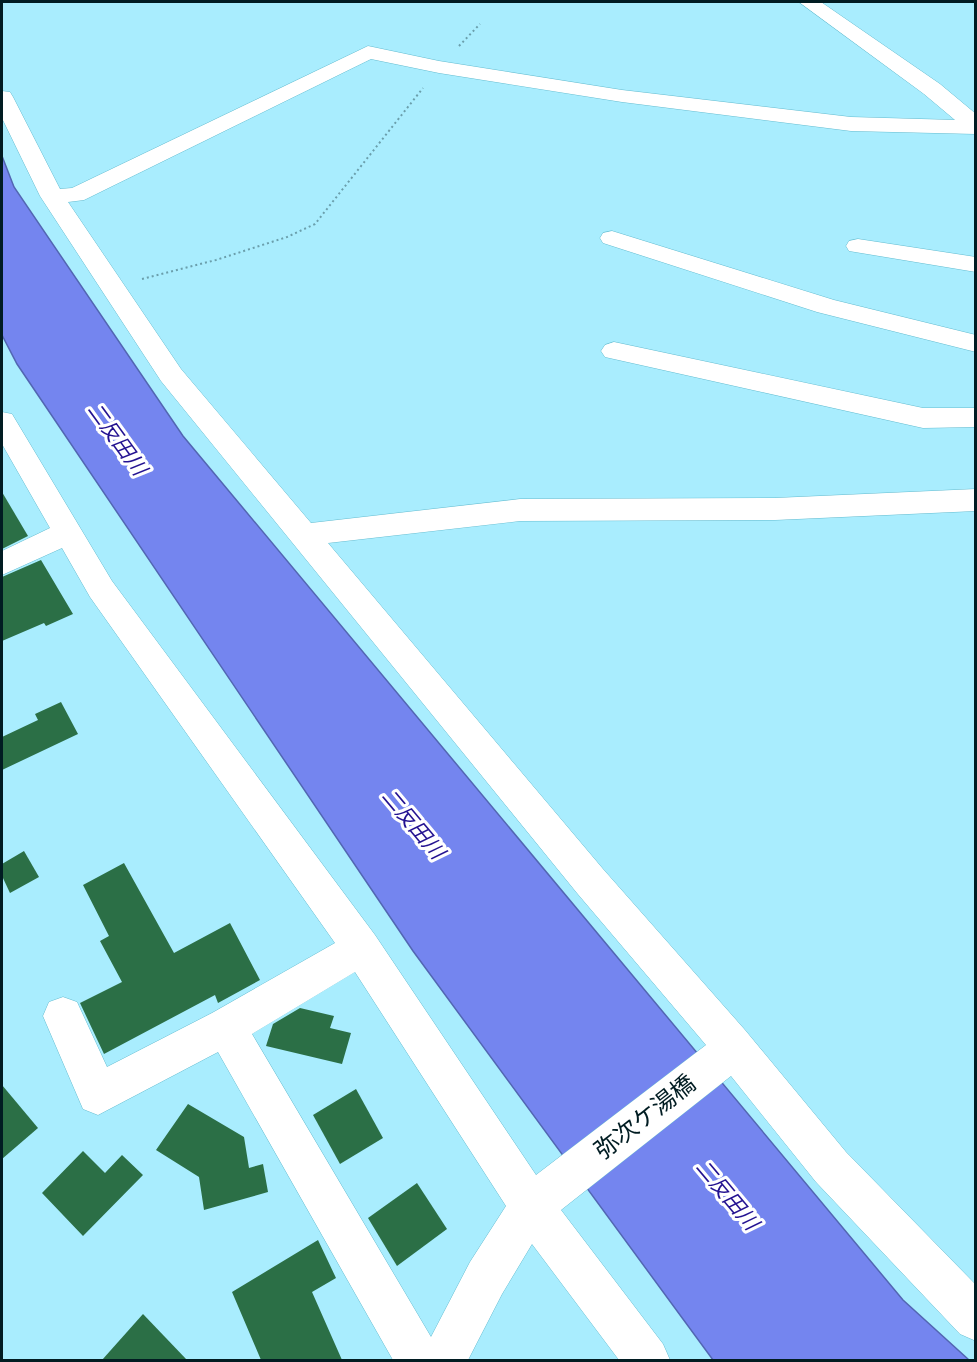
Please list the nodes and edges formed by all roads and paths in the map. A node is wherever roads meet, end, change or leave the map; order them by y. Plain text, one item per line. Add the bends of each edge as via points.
1 (809, 2) edge
2 (480, 24) dead end
3 (439, 67) junction
4 (2, 97) edge
5 (975, 126) edge
6 (52, 196) junction
7 (612, 238) dead end
8 (858, 246) dead end
9 (975, 265) edge
10 (112, 287) junction
11 (975, 344) edge
12 (614, 351) dead end
13 (975, 417) edge
14 (2, 421) edge
15 (975, 500) edge
16 (66, 533) junction
17 (303, 535) junction
18 (2, 564) edge
19 (361, 948) junction
20 (63, 1016) dead end
21 (226, 1027) junction
22 (728, 1050) junction
23 (531, 1206) junction
24 (975, 1318) edge
25 (418, 1360) edge
26 (444, 1360) edge
27 (647, 1360) edge

1 - 5 street via 932,89
2 - 3 path
3 - 5 street via 622,96 850,124
3 - 6 street via 368,52 76,195
3 - 10 path via 315,224 226,257
4 - 6 street
6 - 10 street
7 - 11 street via 826,306
8 - 9 street
10 - 17 street via 171,375
12 - 13 street via 923,418
14 - 16 street
15 - 17 street via 775,508 520,510
16 - 18 street
16 - 19 street via 101,589
17 - 22 street
19 - 21 street
19 - 23 street
20 - 21 street via 98,1094
21 - 25 street
22 - 23 street, 弥次ケ湯橋
22 - 24 street via 831,1167
23 - 26 street via 486,1278
23 - 27 street

